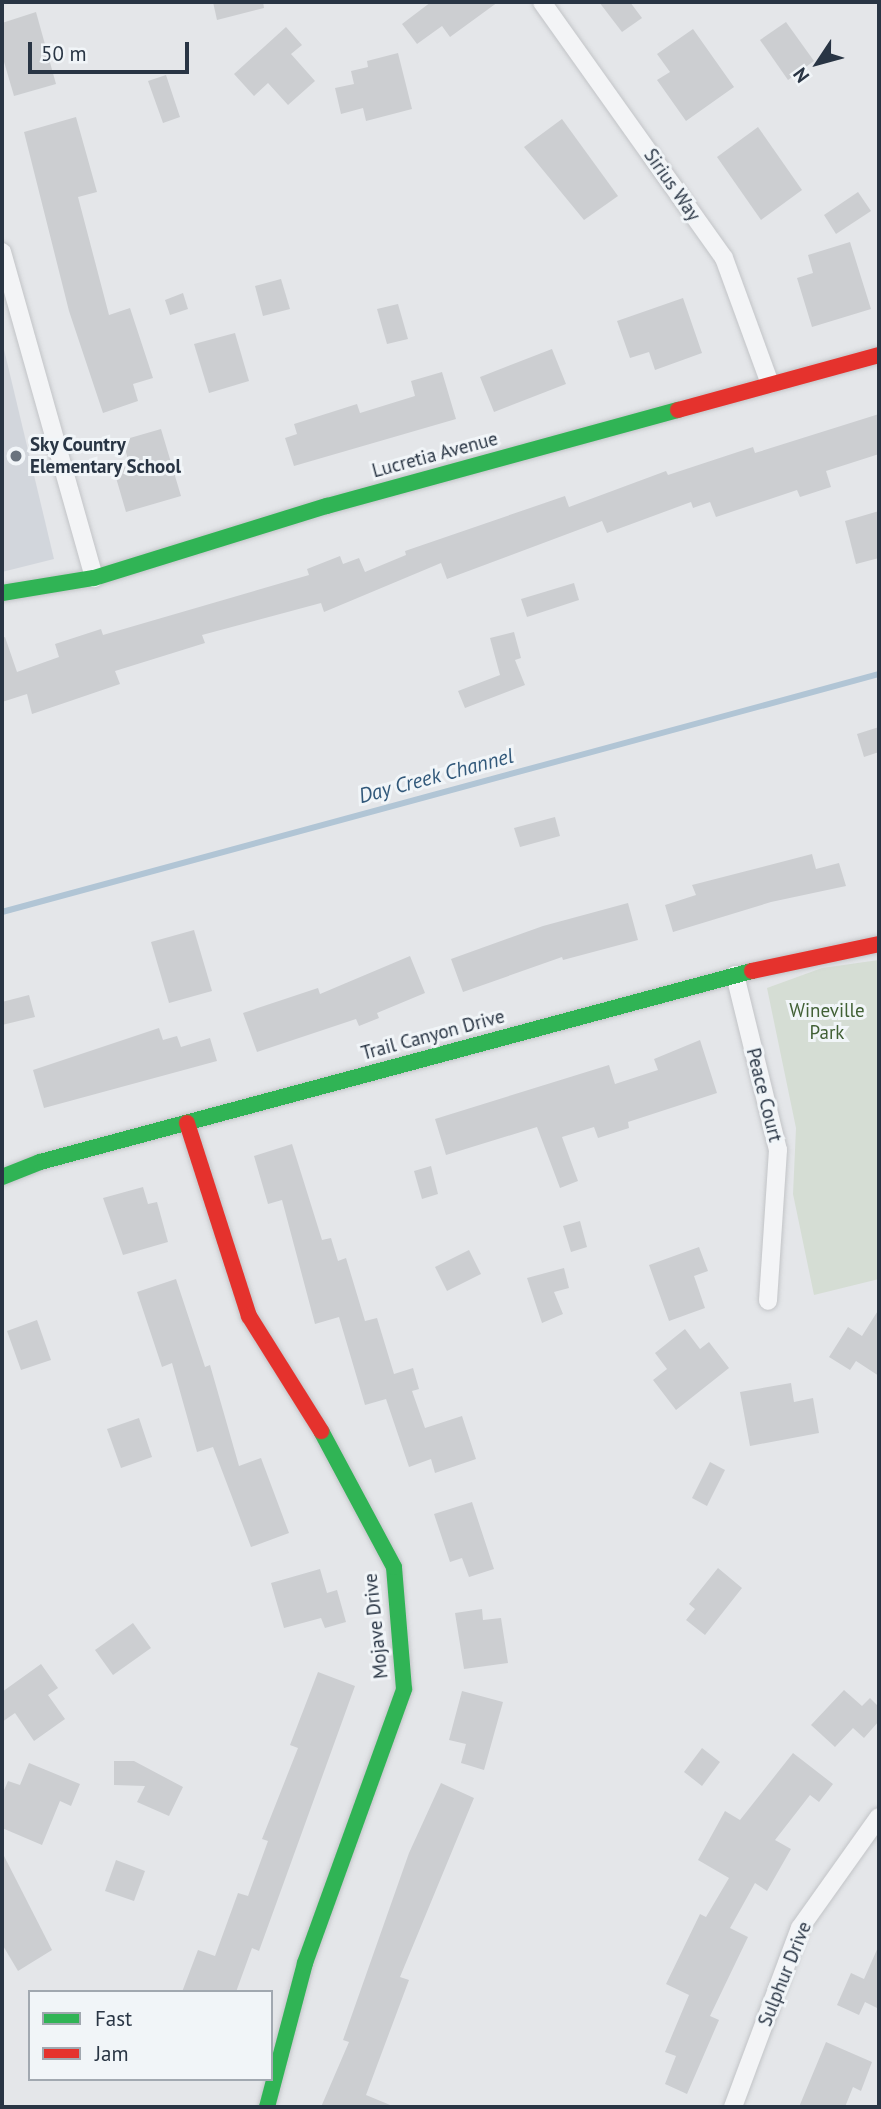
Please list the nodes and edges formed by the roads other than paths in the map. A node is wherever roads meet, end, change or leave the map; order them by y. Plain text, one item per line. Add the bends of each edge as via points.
1 (542, 2) edge
2 (2, 252) edge
3 (879, 355) edge
4 (771, 384) junction
5 (94, 578) junction
6 (2, 593) edge
7 (879, 944) edge
8 (735, 975) junction
9 (187, 1123) junction
10 (2, 1177) edge
11 (768, 1301) dead end
12 (879, 1817) edge
13 (267, 2107) edge
14 (733, 2107) edge

1 - 4 street, Sirius Way via 724,258
2 - 5 street
3 - 4 street, Lucretia Avenue
4 - 5 street, Lucretia Avenue via 327,506
5 - 6 street, Lucretia Avenue
7 - 8 street, Trail Canyon Drive
8 - 9 street, Trail Canyon Drive
8 - 11 street, Peace Court via 778,1150
9 - 10 street, Trail Canyon Drive
9 - 13 street, Mojave Drive via 249,1317 331,1446 394,1567 404,1689 305,1963
12 - 14 street, Sulphur Drive via 800,1928

